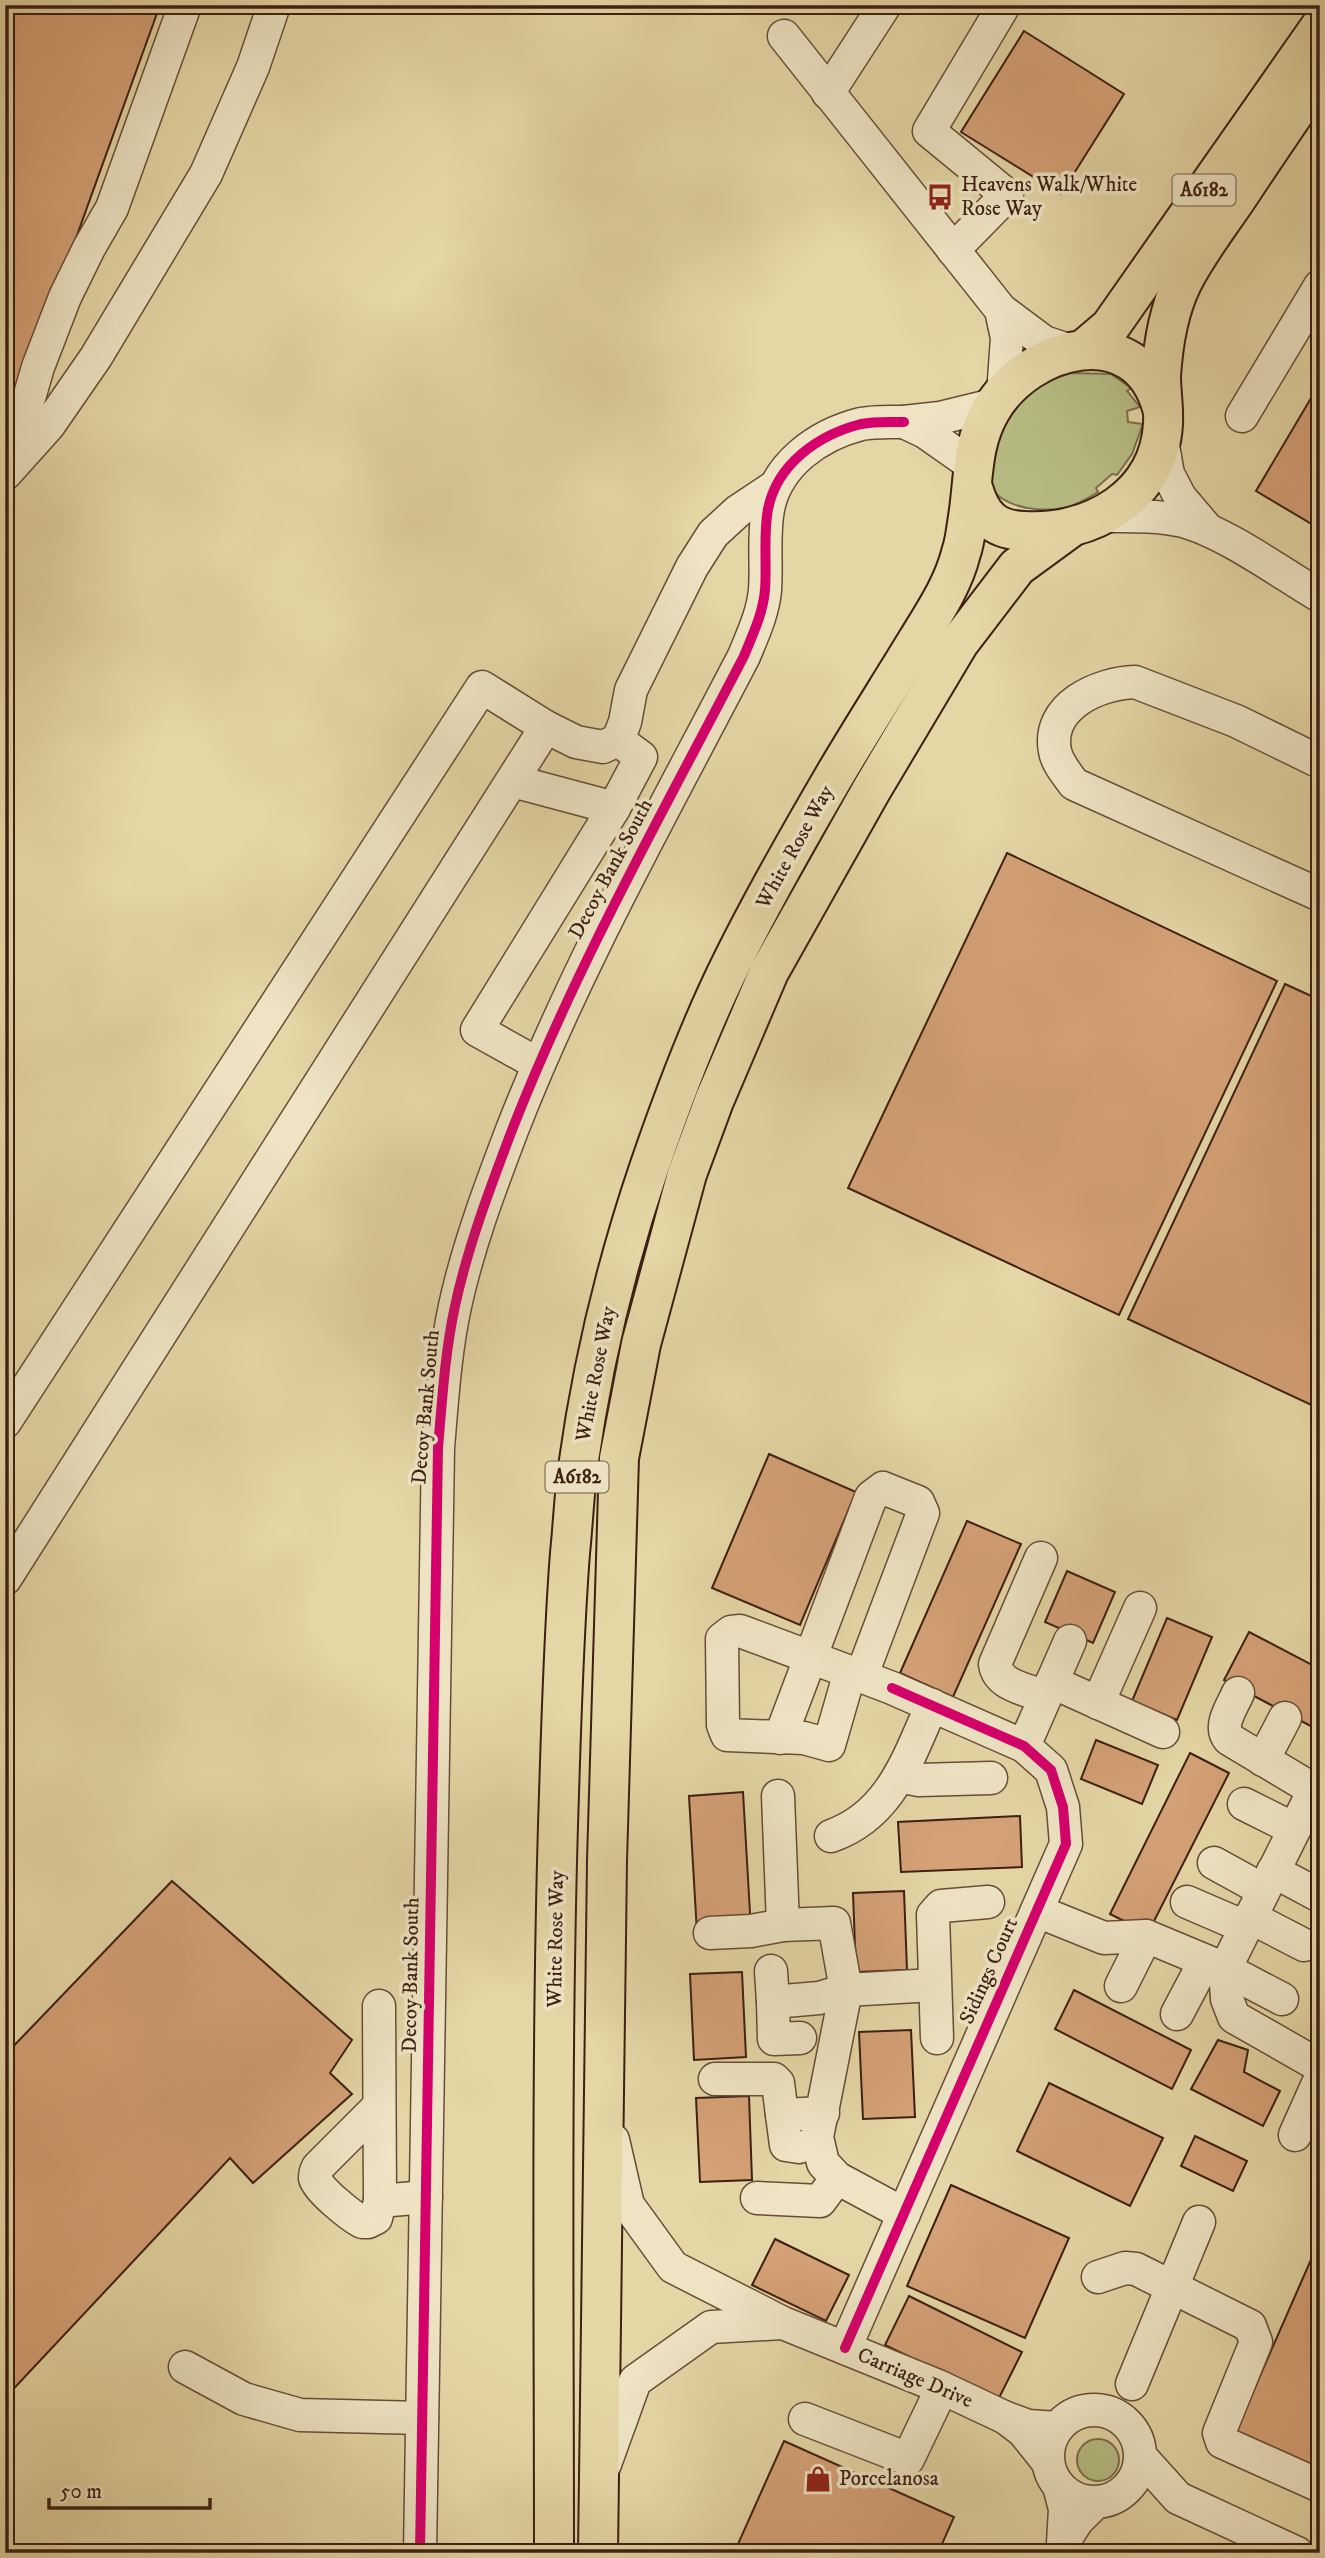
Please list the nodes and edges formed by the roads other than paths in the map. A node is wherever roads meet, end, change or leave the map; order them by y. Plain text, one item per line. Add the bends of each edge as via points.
1 (185, 5) edge
2 (274, 5) edge
3 (885, 5) edge
4 (1003, 7) edge
5 (1320, 27) edge
6 (784, 36) dead end
7 (1320, 75) edge
8 (828, 93) junction
9 (953, 250) junction
10 (1320, 286) edge
11 (1001, 310) junction
12 (1078, 350) junction
13 (998, 399) junction
14 (1242, 416) dead end
15 (1162, 421) junction
16 (904, 422) junction
17 (7, 472) edge
18 (972, 477) junction
19 (774, 487) junction
20 (1085, 522) junction
21 (1208, 530) junction
22 (1320, 596) edge
23 (546, 727) junction
24 (618, 740) junction
25 (1320, 762) edge
26 (513, 781) junction
27 (614, 808) junction
28 (1320, 895) edge
29 (538, 1064) junction
30 (5, 1422) edge
31 (1041, 1558) dead end
32 (5, 1579) edge
33 (1140, 1608) dead end
34 (1070, 1641) dead end
35 (810, 1657) junction
36 (855, 1674) junction
37 (1049, 1690) junction
38 (1238, 1693) dead end
39 (1098, 1703) junction
40 (932, 1705) junction
41 (1285, 1718) dead end
42 (1163, 1732) dead end
43 (779, 1738) junction
44 (1024, 1746) junction
45 (1263, 1759) junction
46 (899, 1776) junction
47 (991, 1778) dead end
48 (778, 1797) dead end
49 (1244, 1804) dead end
50 (1310, 1809) edge
51 (831, 1836) dead end
52 (1214, 1863) dead end
53 (1320, 1896) edge
54 (1258, 1901) junction
55 (988, 1902) dead end
56 (1187, 1902) dead end
57 (1037, 1911) junction
58 (783, 1925) junction
59 (710, 1933) dead end
60 (1146, 1936) junction
61 (1304, 1945) dead end
62 (1215, 1965) junction
63 (771, 1971) dead end
64 (934, 1985) junction
65 (1121, 1986) dead end
66 (846, 1990) junction
67 (1282, 1998) dead end
68 (773, 2002) junction
69 (379, 2006) dead end
70 (1177, 2014) dead end
71 (800, 2038) dead end
72 (937, 2038) dead end
73 (1320, 2066) edge
74 (715, 2079) dead end
75 (1320, 2079) edge
76 (379, 2106) junction
77 (605, 2108) junction
78 (822, 2113) junction
79 (782, 2115) junction
80 (1295, 2135) dead end
81 (799, 2147) dead end
82 (838, 2178) junction
83 (426, 2197) junction
84 (757, 2198) dead end
85 (380, 2201) junction
86 (904, 2214) junction
87 (1199, 2222) dead end
88 (1098, 2277) dead end
89 (1172, 2287) junction
90 (783, 2323) junction
91 (845, 2348) junction
92 (185, 2367) dead end
93 (1132, 2384) junction
94 (942, 2388) junction
95 (1103, 2411) junction
96 (422, 2418) junction
97 (1006, 2418) junction
98 (804, 2419) dead end
99 (1130, 2427) junction
100 (1056, 2428) junction
101 (1142, 2458) junction
102 (1047, 2461) junction
103 (599, 2479) junction
104 (1320, 2486) edge
105 (1060, 2490) junction
106 (1126, 2490) junction
107 (1178, 2498) junction
108 (1095, 2503) junction
109 (1060, 2548) edge
110 (420, 2553) edge
111 (554, 2553) edge
112 (598, 2553) edge
113 (1297, 2553) edge

1 - 17 street via 112,208 65,297 37,368
2 - 17 street via 253,67 206,174 96,357 49,425
3 - 8 street
4 - 9 street via 929,131 1007,195
5 - 12 highway, White Rose Way / A6182 via 1110,327
6 - 8 street
7 - 15 highway, White Rose Way / A6182 via 1181,285 1167,323
8 - 9 street
9 - 11 street
10 - 14 street
11 - 12 street via 1044,342
11 - 13 street via 1007,338
12 - 13 highway, White Rose Way via 1027,369
12 - 15 highway via 1096,349 1133,363 1157,391
13 - 16 street, Decoy Bank South via 940,418
13 - 18 highway, White Rose Way via 980,432
15 - 20 highway, White Rose Way via 1158,449 1138,486 1113,511
15 - 21 street via 1168,474 1180,497
16 - 18 street via 925,432
16 - 19 street, Decoy Bank South via 864,424 838,432 814,444 783,471
18 - 20 highway via 979,507 989,520 1012,531 1045,532
18 - 111 highway, White Rose Way / A6182 via 961,555 944,597 834,775 733,960 699,1033 647,1175 602,1329 577,1470 564,1635 556,1902
19 - 24 street via 713,534 692,567 631,690
19 - 29 street, Decoy Bank South via 766,530 765,591 744,656 582,966
20 - 21 street via 1154,517
20 - 77 highway, White Rose Way / A6182 via 1017,566 959,643 769,972 687,1174 641,1344 619,1458
21 - 22 street
23 - 24 street via 576,742 603,747
23 - 26 street
23 - 30 street via 482,687
24 - 27 street via 641,757
25 - 28 street via 1237,721 1135,682 1121,682 1083,696 1056,728 1055,750 1074,783
26 - 27 street
26 - 32 street
27 - 29 street via 477,1030
29 - 83 street, Decoy Bank South via 480,1213 455,1307 445,1369 438,1448
31 - 37 street via 995,1664 1002,1680
33 - 39 street
34 - 37 street
35 - 36 street, Sidings Court
35 - 36 street via 872,1497 883,1488 890,1489 918,1502 923,1513
35 - 43 street
35 - 43 street, Sidings Court via 740,1631 722,1639 727,1735
36 - 40 street, Sidings Court
36 - 43 street via 829,1745
37 - 39 street
37 - 44 street
38 - 45 street via 1224,1733
39 - 42 street
40 - 44 street, Sidings Court
40 - 46 street
41 - 45 street
44 - 57 street, Sidings Court via 1051,1770 1063,1807 1066,1844
45 - 50 street
46 - 47 street via 919,1780
46 - 51 street via 877,1807
48 - 58 street
49 - 50 street
50 - 54 street
52 - 54 street
53 - 54 street
54 - 56 street
54 - 61 street
54 - 62 street
55 - 64 street via 936,1909
57 - 60 street via 1104,1938
57 - 86 street, Sidings Court
58 - 59 street
58 - 66 street via 834,1923
60 - 62 street
60 - 65 street
62 - 67 street
62 - 70 street
62 - 73 street via 1234,2017
63 - 68 street
64 - 66 street
64 - 72 street
66 - 68 street via 819,1998
66 - 78 street
68 - 71 street via 774,2039
69 - 76 street
74 - 79 street via 774,2079
75 - 80 street
76 - 85 street
76 - 85 street via 315,2173 321,2189 362,2222 376,2218
77 - 90 street, Carriage Drive via 628,2205 673,2267
77 - 103 highway, White Rose Way / A6182
78 - 79 street
78 - 82 street via 817,2137 824,2163
79 - 81 street via 786,2146
82 - 84 street via 820,2201
82 - 86 street
83 - 85 street
83 - 96 street, Decoy Bank South
86 - 91 street, Sidings Court
87 - 89 street
88 - 89 street via 1136,2269
89 - 93 street
89 - 104 street via 1246,2323 1255,2336 1219,2433 1222,2442
90 - 91 street, Carriage Drive
90 - 103 street, Carriage Drive via 711,2327 635,2381
91 - 94 street, Carriage Drive
92 - 96 street via 244,2399 300,2415
93 - 95 street
93 - 99 street via 1127,2413
94 - 97 street, Carriage Drive
94 - 98 street via 908,2459
95 - 99 street
95 - 100 street via 1074,2414
96 - 110 street, Decoy Bank South
97 - 100 street, Carriage Drive via 1028,2426
97 - 102 street, Carriage Drive
99 - 101 street
100 - 102 street via 1049,2438
101 - 106 street
101 - 107 street
102 - 105 street, Carriage Drive
103 - 112 highway, White Rose Way / A6182
105 - 108 street
105 - 109 street, Carriage Drive via 1065,2509
106 - 107 street
106 - 108 street
107 - 113 street
108 - 109 street

